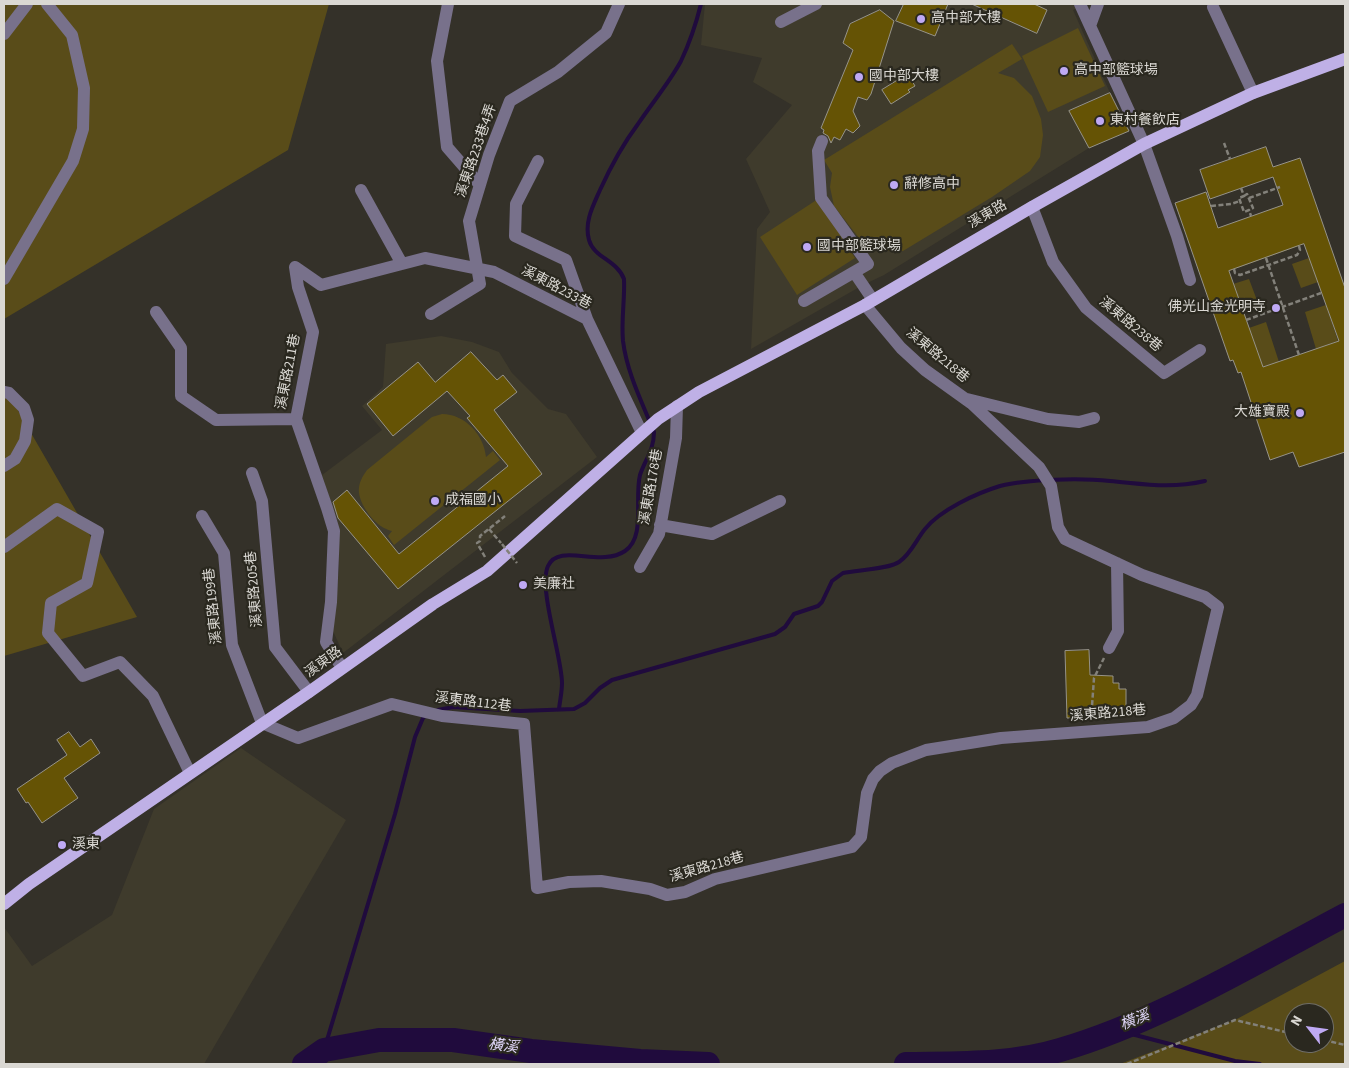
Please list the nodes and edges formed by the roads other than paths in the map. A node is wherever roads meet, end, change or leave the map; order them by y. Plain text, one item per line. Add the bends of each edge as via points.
1 (27, 4) edge
2 (47, 4) edge
3 (448, 4) edge
4 (619, 4) edge
5 (816, 4) edge
6 (1080, 4) edge
7 (1098, 4) edge
8 (1213, 7) dead end
9 (781, 22) dead end
10 (1090, 26) junction
11 (4, 34) edge
12 (1345, 60) edge
13 (1252, 93) junction
14 (822, 141) dead end
15 (1144, 144) junction
16 (538, 161) dead end
17 (480, 185) junction
18 (361, 190) dead end
19 (1032, 207) junction
20 (402, 264) junction
21 (478, 269) junction
22 (854, 272) junction
23 (4, 279) edge
24 (1190, 280) dead end
25 (804, 301) dead end
26 (869, 303) junction
27 (156, 312) dead end
28 (431, 314) dead end
29 (587, 319) junction
30 (1200, 350) dead end
31 (4, 392) edge
32 (964, 399) junction
33 (677, 406) junction
34 (1094, 418) dead end
35 (296, 419) junction
36 (645, 430) junction
37 (4, 466) edge
38 (252, 473) dead end
39 (780, 501) dead end
40 (202, 516) dead end
41 (660, 525) junction
42 (4, 547) edge
43 (1117, 563) junction
44 (640, 567) dead end
45 (1109, 648) road end
46 (342, 668) junction
47 (309, 692) junction
48 (262, 723) junction
49 (190, 773) junction
50 (537, 888) joint
51 (4, 904) edge

1 - 11 street
2 - 23 street via 72,35 84,88 83,129 73,161
3 - 17 street via 437,62 447,147
4 - 17 street, 溪東路233巷4弄 via 606,33 558,72 510,101
5 - 9 street
6 - 10 street
7 - 10 street
8 - 13 street
10 - 15 street
12 - 13 main road, 溪東路
13 - 15 main road, 溪東路
14 - 22 street via 818,150 821,198 868,264
15 - 19 main road, 溪東路
15 - 24 street
16 - 29 street via 516,204 515,236 566,260
17 - 21 street, 溪東路233巷4弄 via 469,221
18 - 20 street
19 - 26 main road, 溪東路
19 - 30 street, 溪東路238巷 via 1053,262 1086,308 1164,373
20 - 21 street, 溪東路211巷 via 425,258
20 - 35 street, 溪東路211巷 via 321,285 295,266 298,287 313,332
21 - 28 street via 480,284
21 - 29 street, 溪東路233巷 via 494,272
22 - 25 street
22 - 26 street, 溪東路218巷
26 - 32 street, 溪東路218巷 via 901,348
26 - 33 main road, 溪東路
27 - 35 street via 181,348 181,396 216,420
29 - 36 street, 溪東路233巷
31 - 37 street via 24,408 28,420 25,441 15,459
32 - 34 street via 1048,419 1079,422
32 - 43 street, 溪東路218巷 via 1039,467 1048,482 1058,527 1065,539
33 - 36 main road, 溪東路
33 - 41 street, 溪東路178巷 via 676,438
35 - 46 street, 溪東路211巷 via 334,532 326,642
36 - 46 main road, 溪東路 via 487,571 433,604
38 - 47 street, 溪東路205巷 via 262,502 275,647
39 - 41 street via 712,534
40 - 48 street, 溪東路199巷 via 224,553 232,646
41 - 44 street, 溪東路178巷 via 659,534
42 - 49 street via 57,509 98,532 87,583 51,603 48,633 83,676 120,662 153,696
43 - 45 street via 1118,631
43 - 50 street, 溪東路218巷 via 1204,597 1218,607 1197,696 1174,718 1148,727 1001,738 926,750 892,763 873,779 867,793 861,837 852,847 716,879 685,892 667,895 601,881
46 - 47 main road, 溪東路
47 - 48 main road, 溪東路
48 - 49 main road, 溪東路
48 - 50 street, 溪東路112巷 via 298,738 392,704 442,716 524,724
49 - 51 main road, 溪東路

